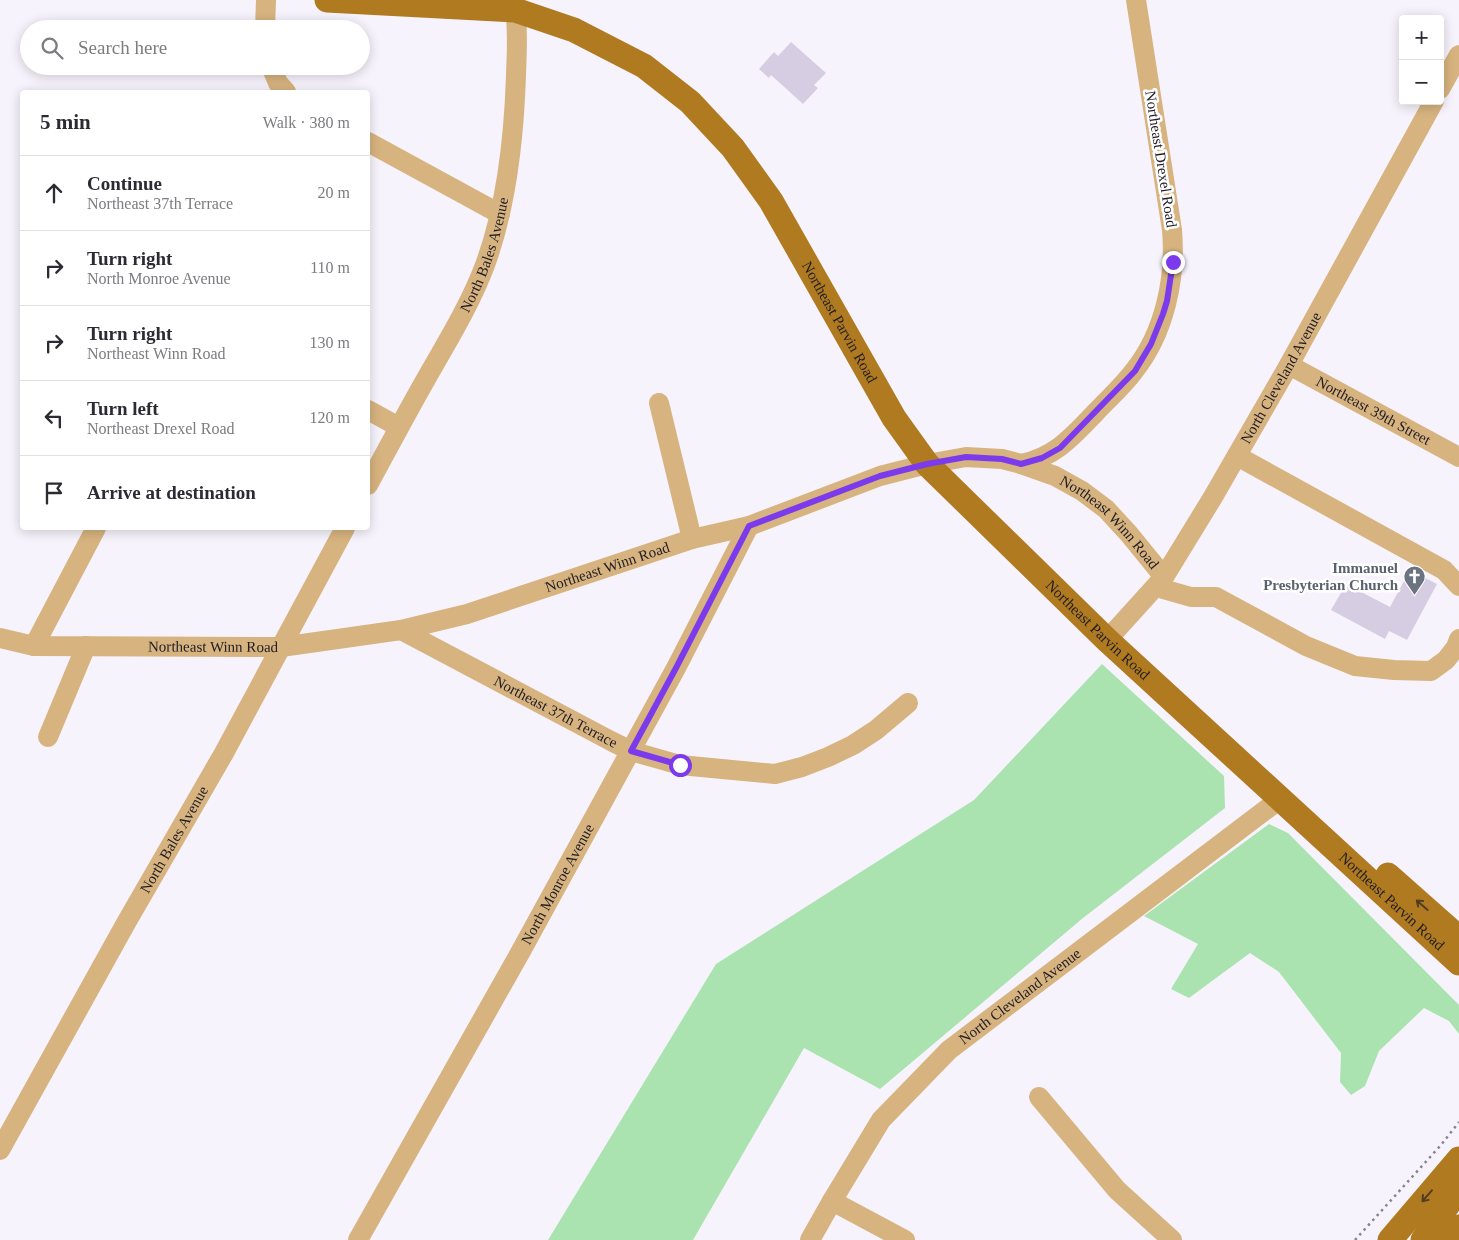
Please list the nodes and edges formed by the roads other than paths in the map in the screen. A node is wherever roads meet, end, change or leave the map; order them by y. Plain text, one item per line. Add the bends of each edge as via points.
1 (266, 0) edge
2 (327, 0) edge
3 (1136, 0) edge
4 (514, 5) edge
5 (265, 20) edge
6 (1459, 55) edge
7 (275, 75) edge
8 (1444, 82) edge
9 (284, 90) edge
10 (1432, 105) edge
11 (370, 143) edge
12 (500, 214) junction
13 (1289, 365) junction
14 (659, 403) dead end
15 (370, 411) edge
16 (399, 427) junction
17 (1236, 456) junction
18 (1459, 457) edge
19 (927, 464) junction
20 (1021, 464) junction
21 (370, 481) edge
22 (749, 526) junction
23 (95, 530) edge
24 (344, 530) edge
25 (692, 539) junction
26 (1162, 580) junction
27 (1459, 586) edge
28 (401, 630) junction
29 (0, 638) edge
30 (1459, 639) edge
31 (1107, 640) junction
32 (34, 646) junction
33 (86, 646) junction
34 (281, 646) junction
35 (908, 703) dead end
36 (48, 737) dead end
37 (631, 751) junction
38 (1280, 799) junction
39 (1459, 938) edge
40 (1459, 963) edge
41 (1039, 1097) dead end
42 (0, 1150) edge
43 (1459, 1159) edge
44 (1459, 1189) edge
45 (832, 1201) junction
46 (1459, 1227) edge
47 (358, 1240) edge
48 (810, 1240) edge
49 (905, 1240) edge
50 (1172, 1240) edge
51 (1390, 1240) edge
52 (1423, 1240) edge
53 (1448, 1240) edge

1 - 5 street
2 - 4 main road, Northeast Parvin Road
3 - 20 street, Northeast Drexel Road via 1172,230 1173,262 1167,301 1151,344 1135,371 1060,448
4 - 12 street, North Bales Avenue via 517,53 515,116
4 - 19 main road, Northeast Parvin Road via 574,30 644,66 690,102 733,148 771,201 894,418
6 - 8 street
7 - 9 street
10 - 13 street, North Cleveland Avenue
11 - 12 street
12 - 16 street, North Bales Avenue via 485,265 469,301
13 - 17 street, North Cleveland Avenue
13 - 18 street, Northeast 39th Street
14 - 25 street
15 - 16 street
16 - 21 street, North Bales Avenue
17 - 26 street, North Cleveland Avenue
17 - 27 street via 1444,570
19 - 20 street, Northeast Winn Road via 966,457 1002,459
19 - 22 street, Northeast Winn Road via 880,476
19 - 31 main road, Northeast Parvin Road
20 - 26 street, Northeast Winn Road via 1055,476 1106,509 1130,534
22 - 25 street, Northeast Winn Road
22 - 37 street, North Monroe Avenue
23 - 32 street
24 - 34 street, North Bales Avenue
25 - 28 street, Northeast Winn Road via 467,614
26 - 30 street via 1163,589 1191,597 1216,597 1306,646 1356,666 1430,671 1446,660
26 - 31 street, North Cleveland Avenue
28 - 34 street, Northeast Winn Road
28 - 37 street, Northeast 37th Terrace
29 - 32 street, Northeast Winn Road
31 - 38 main road, Northeast Parvin Road
32 - 33 street, Northeast Winn Road
33 - 34 street, Northeast Winn Road
33 - 36 street
34 - 42 street, North Bales Avenue
35 - 37 street, Northeast 37th Terrace via 853,745 802,767 775,774 680,765
37 - 47 street, North Monroe Avenue
39 -> 38 main road, Northeast Parvin Road via 1349,841
38 - 40 main road, Northeast Parvin Road
38 - 45 street, North Cleveland Avenue via 949,1050 881,1120
41 - 50 street via 1117,1190
43 -> 51 main road
44 - 52 main road
45 - 48 street, North Cleveland Avenue
45 - 49 street
46 - 53 main road

